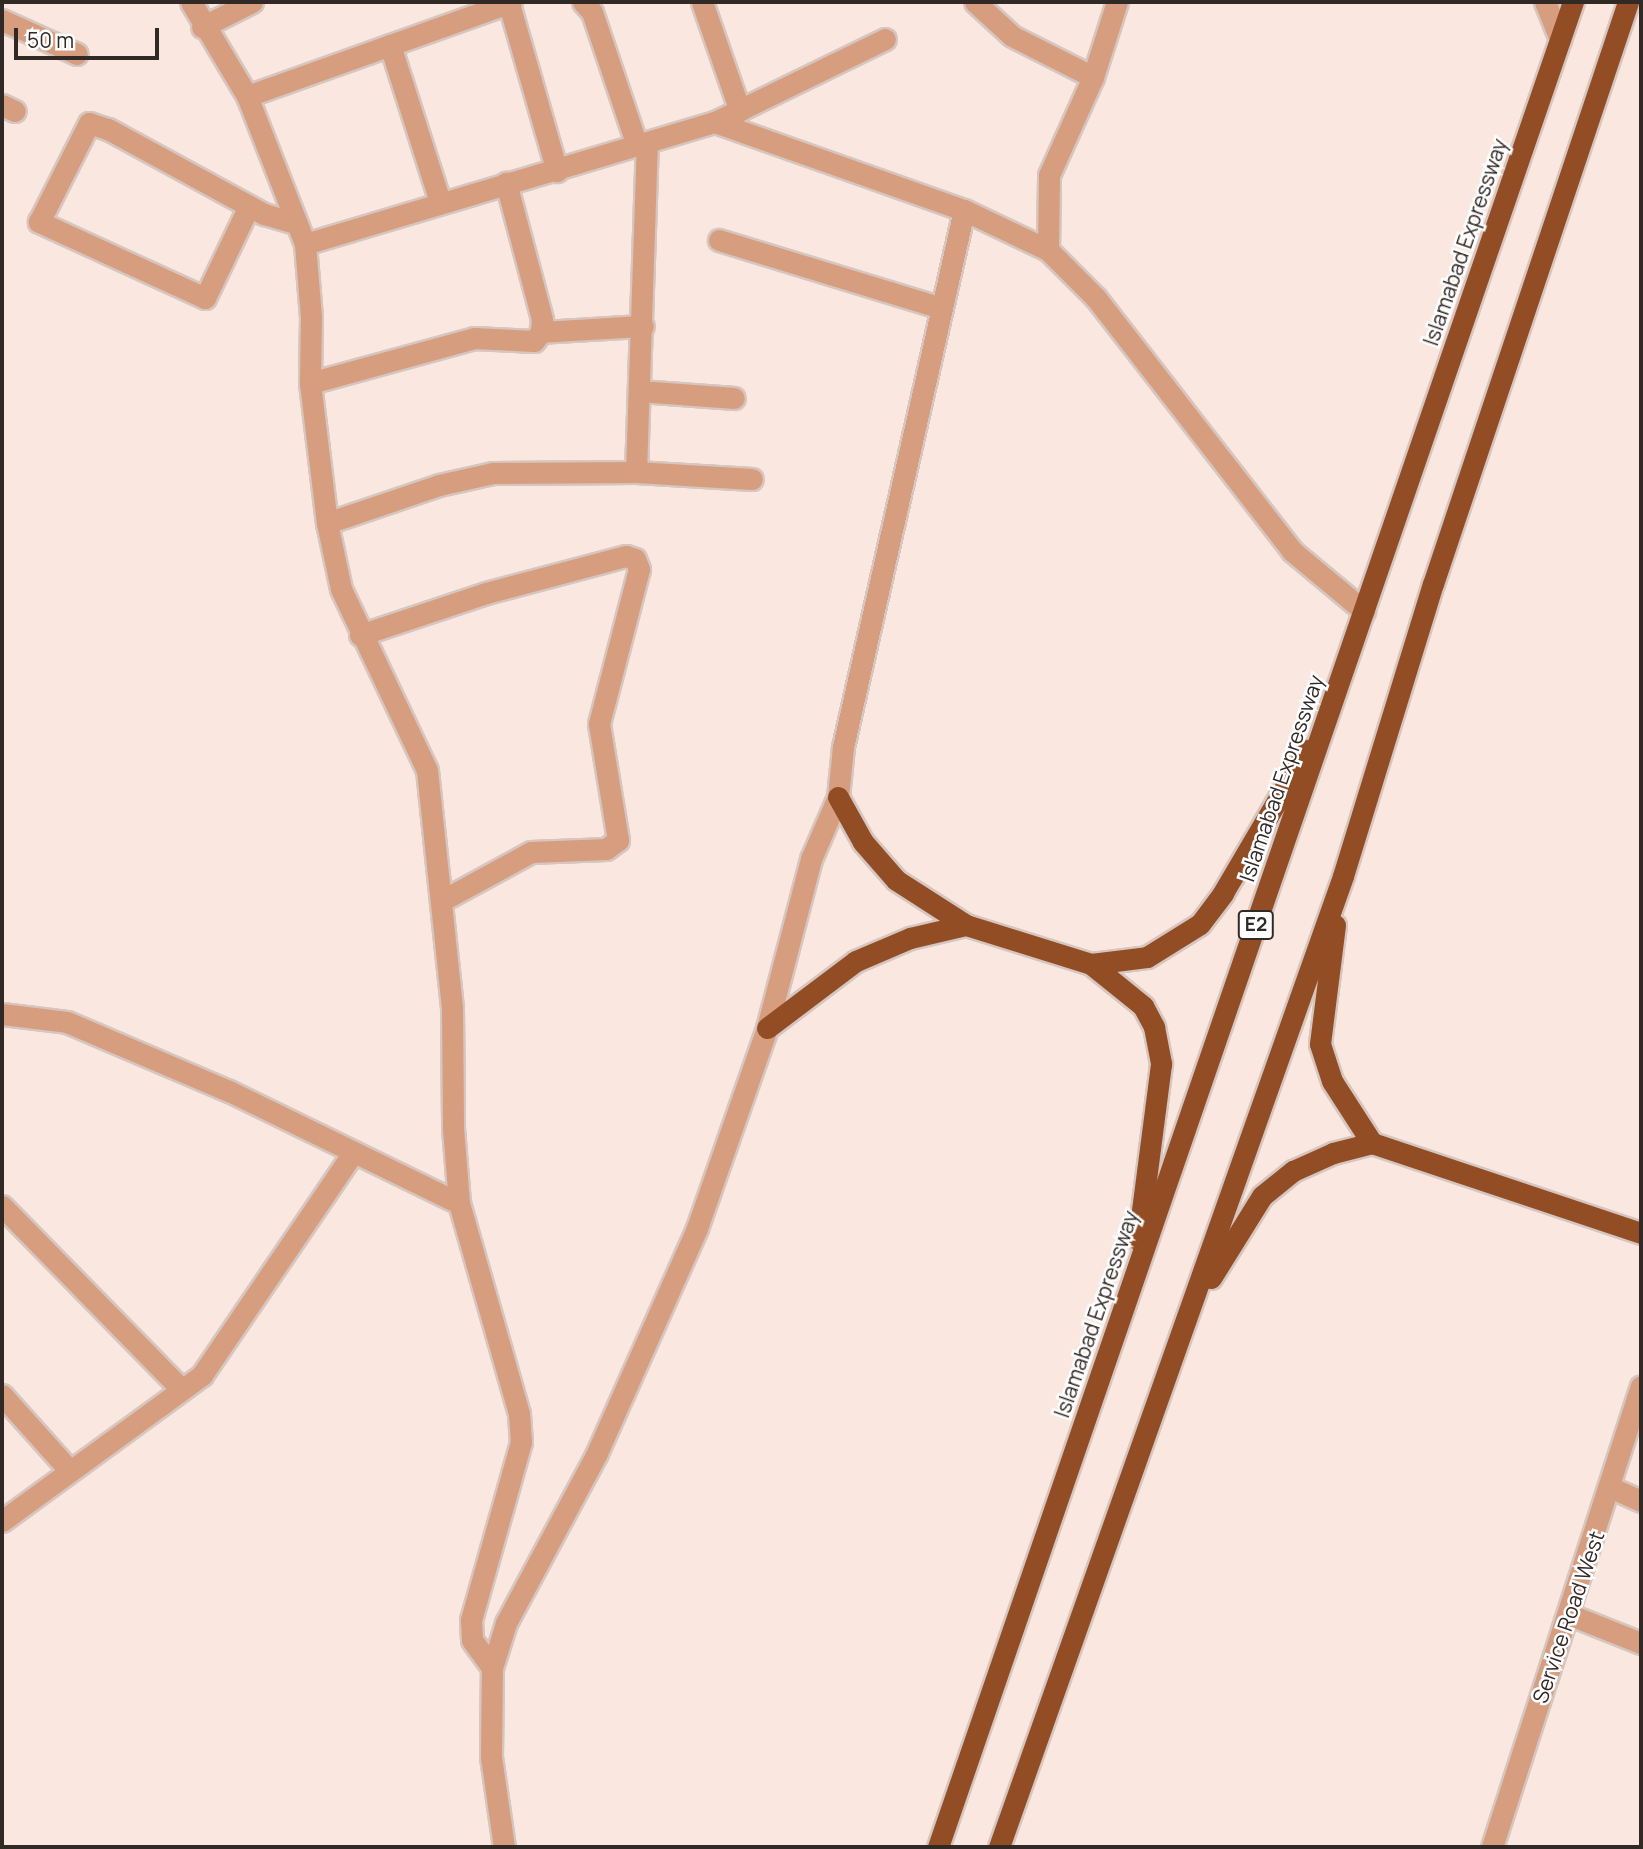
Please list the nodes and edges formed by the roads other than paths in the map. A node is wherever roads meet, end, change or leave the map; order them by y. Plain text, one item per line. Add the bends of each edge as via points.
1 (191, 2) edge
2 (252, 2) edge
3 (583, 2) edge
4 (702, 2) edge
5 (975, 2) edge
6 (1117, 2) edge
7 (1545, 2) edge
8 (1573, 2) edge
9 (1628, 2) edge
10 (510, 3) edge
11 (2, 20) edge
12 (202, 27) junction
13 (885, 39) dead end
14 (1560, 39) junction
15 (390, 45) junction
16 (77, 54) dead end
17 (1093, 77) junction
18 (247, 96) junction
19 (740, 111) junction
20 (715, 122) junction
21 (642, 145) junction
22 (557, 171) junction
23 (506, 183) junction
24 (440, 202) junction
25 (249, 206) junction
26 (964, 210) junction
27 (296, 223) junction
28 (719, 240) dead end
29 (304, 244) junction
30 (1048, 250) junction
31 (941, 308) junction
32 (643, 326) junction
33 (541, 332) junction
34 (310, 383) junction
35 (640, 391) junction
36 (734, 398) dead end
37 (636, 472) junction
38 (752, 479) dead end
39 (327, 523) junction
40 (1364, 611) junction
41 (360, 635) junction
42 (1328, 716) junction
43 (838, 797) junction
44 (1343, 876) junction
45 (443, 900) junction
46 (966, 925) junction
47 (1091, 964) junction
48 (2, 1014) edge
49 (767, 1028) junction
50 (1372, 1143) junction
51 (353, 1153) junction
52 (459, 1203) junction
53 (4, 1213) edge
54 (1641, 1233) edge
55 (1133, 1280) junction
56 (1187, 1319) junction
57 (1641, 1387) edge
58 (182, 1390) junction
59 (2, 1395) edge
60 (71, 1471) junction
61 (1612, 1488) junction
62 (1641, 1501) edge
63 (2, 1521) edge
64 (1568, 1614) junction
65 (1641, 1643) edge
66 (492, 1668) junction
67 (504, 1847) edge
68 (938, 1847) edge
69 (999, 1847) edge
70 (1492, 1847) edge

1 - 12 street
2 - 12 street
3 - 21 street via 592,12
4 - 19 street
5 - 17 street via 1012,36
6 - 17 street
7 - 14 street
8 - 14 highway, Islamabad Expressway / E2
9 - 44 highway via 1433,584
10 - 15 street
10 - 22 street
11 - 16 street
12 - 18 street
13 - 19 street
14 - 40 highway, Islamabad Expressway / E2
15 - 18 street
15 - 24 street
17 - 30 street via 1049,175
18 - 27 street
19 - 20 street
20 - 21 street
20 - 26 street
21 - 22 street
21 - 32 street
22 - 23 street
23 - 24 street
23 - 33 street
24 - 29 street
25 - 25 street via 89,123 39,222 205,298
25 - 27 street
26 - 30 street
26 - 31 street
27 - 29 street
28 - 31 street
29 - 34 street via 311,317
30 - 40 street via 1096,298 1292,551
31 - 43 street via 843,747
32 - 33 street
32 - 35 street
33 - 34 street via 534,341 474,338
34 - 39 street
35 - 36 street
35 - 37 street
37 - 38 street
37 - 39 street via 493,473 439,485
39 - 41 street via 341,589
40 - 42 highway, Islamabad Expressway / E2
41 - 45 street via 428,770
41 - 45 street via 486,593 626,556 635,559 639,569 598,724 618,840 606,849 531,852
42 - 47 highway via 1223,893 1200,923 1147,957
42 - 55 highway, Islamabad Expressway / E2
43 - 46 highway via 863,842 896,880
43 - 49 street via 811,859
44 - 50 highway via 1320,1044 1332,1081
44 - 56 highway
45 - 52 street
46 - 47 highway
46 - 49 highway via 910,938 856,961
47 - 55 highway via 1143,1006 1154,1027 1161,1064
48 - 51 street via 67,1022 229,1091
49 - 66 street via 697,1228 597,1452 506,1623
50 - 54 highway
50 - 56 highway via 1333,1153 1293,1171 1262,1196
51 - 52 street
51 - 58 street via 202,1375
52 - 66 street via 520,1428 516,1470 471,1620 472,1640
53 - 58 street
55 - 68 highway, Islamabad Expressway / E2
56 - 69 highway
57 - 61 street, Service Road West
58 - 60 street
59 - 60 street
60 - 63 street
61 - 62 street
61 - 64 street, Service Road West
64 - 65 street
64 - 70 street, Service Road West
66 - 67 street via 491,1757

